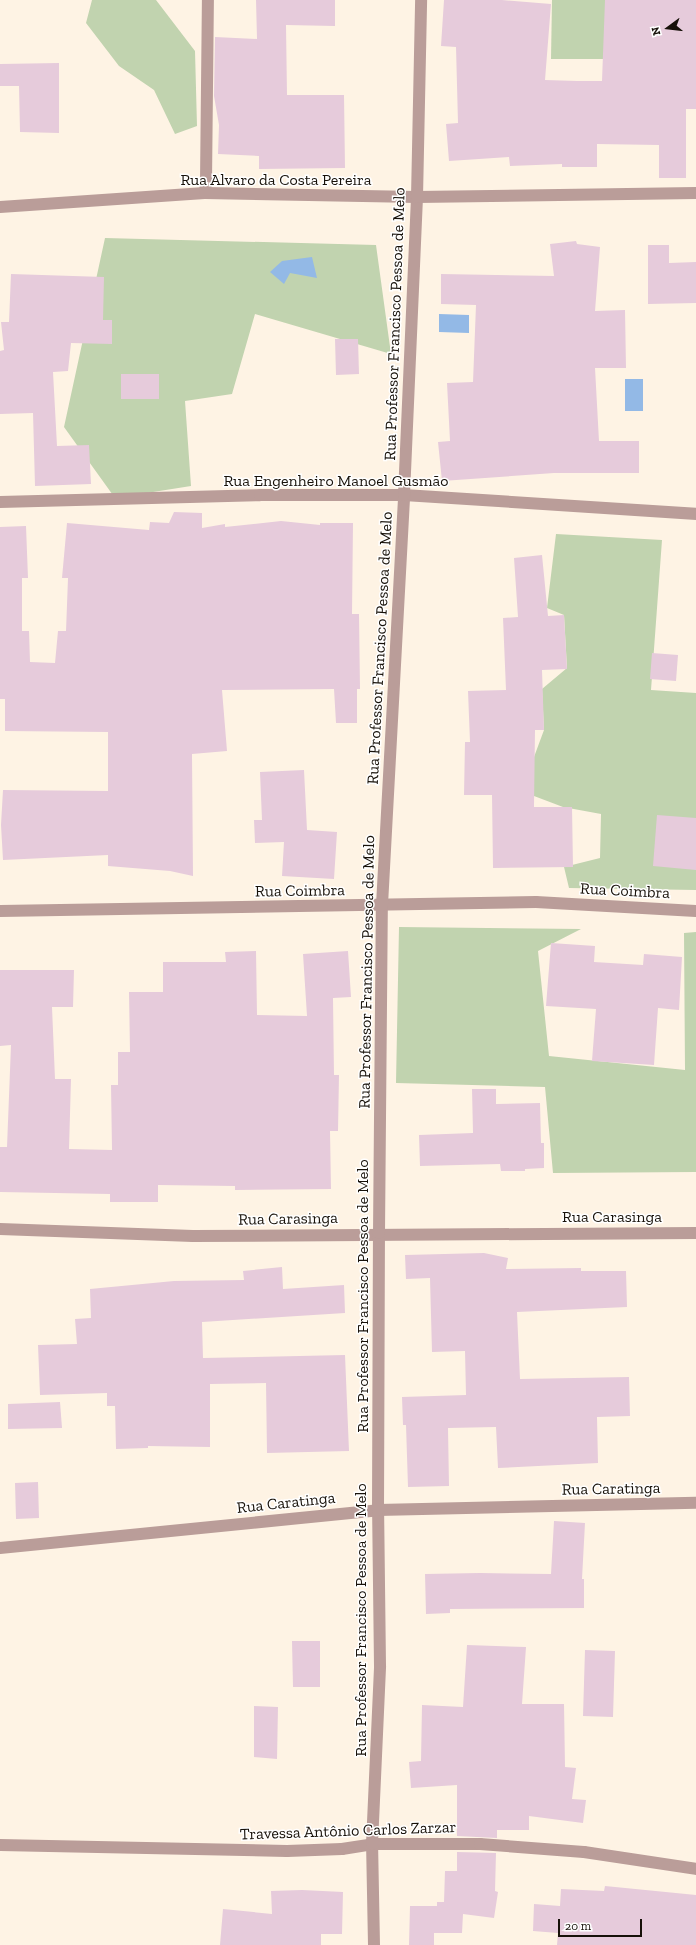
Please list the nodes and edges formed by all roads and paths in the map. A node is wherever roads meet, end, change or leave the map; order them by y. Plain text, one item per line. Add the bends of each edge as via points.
1 (208, 0) edge
2 (421, 0) edge
3 (205, 193) junction
4 (696, 193) edge
5 (417, 197) junction
6 (0, 207) edge
7 (404, 495) junction
8 (0, 502) edge
9 (696, 514) edge
10 (382, 905) junction
11 (0, 911) edge
12 (696, 911) edge
13 (0, 1230) edge
14 (696, 1233) edge
15 (379, 1234) junction
16 (696, 1503) edge
17 (378, 1510) junction
18 (0, 1548) edge
19 (372, 1844) junction
20 (0, 1845) edge
21 (696, 1869) edge
22 (374, 1945) edge

1 - 3 street
2 - 5 street, Rua Professor Francisco Pessoa de Melo
3 - 5 street, Rua Alvaro da Costa Pereira
3 - 6 street, Rua Alvaro da Costa Pereira
4 - 5 street, Rua Alvaro da Costa Pereira
5 - 7 street, Rua Professor Francisco Pessoa de Melo
7 - 8 street, Rua Engenheiro Manoel Gusmão via 260,495
7 - 9 street, Rua Engenheiro Manoel Gusmão
7 - 10 street, Rua Professor Francisco Pessoa de Melo
10 - 11 street, Rua Coimbra
10 - 12 street, Rua Coimbra via 536,902
10 - 15 street, Rua Professor Francisco Pessoa de Melo
13 - 15 street, Rua Carasinga via 193,1236
14 - 15 street, Rua Carasinga
15 - 17 street, Rua Professor Francisco Pessoa de Melo
16 - 17 street, Rua Caratinga
17 - 18 street, Rua Caratinga
17 - 19 street, Rua Professor Francisco Pessoa de Melo via 380,1666
19 - 20 street, Travessa Antônio Carlos Zarzar via 342,1849 287,1851
19 - 21 street, Travessa Antônio Carlos Zarzar via 518,1845
19 - 22 street, Rua Professor Francisco Pessoa de Melo

